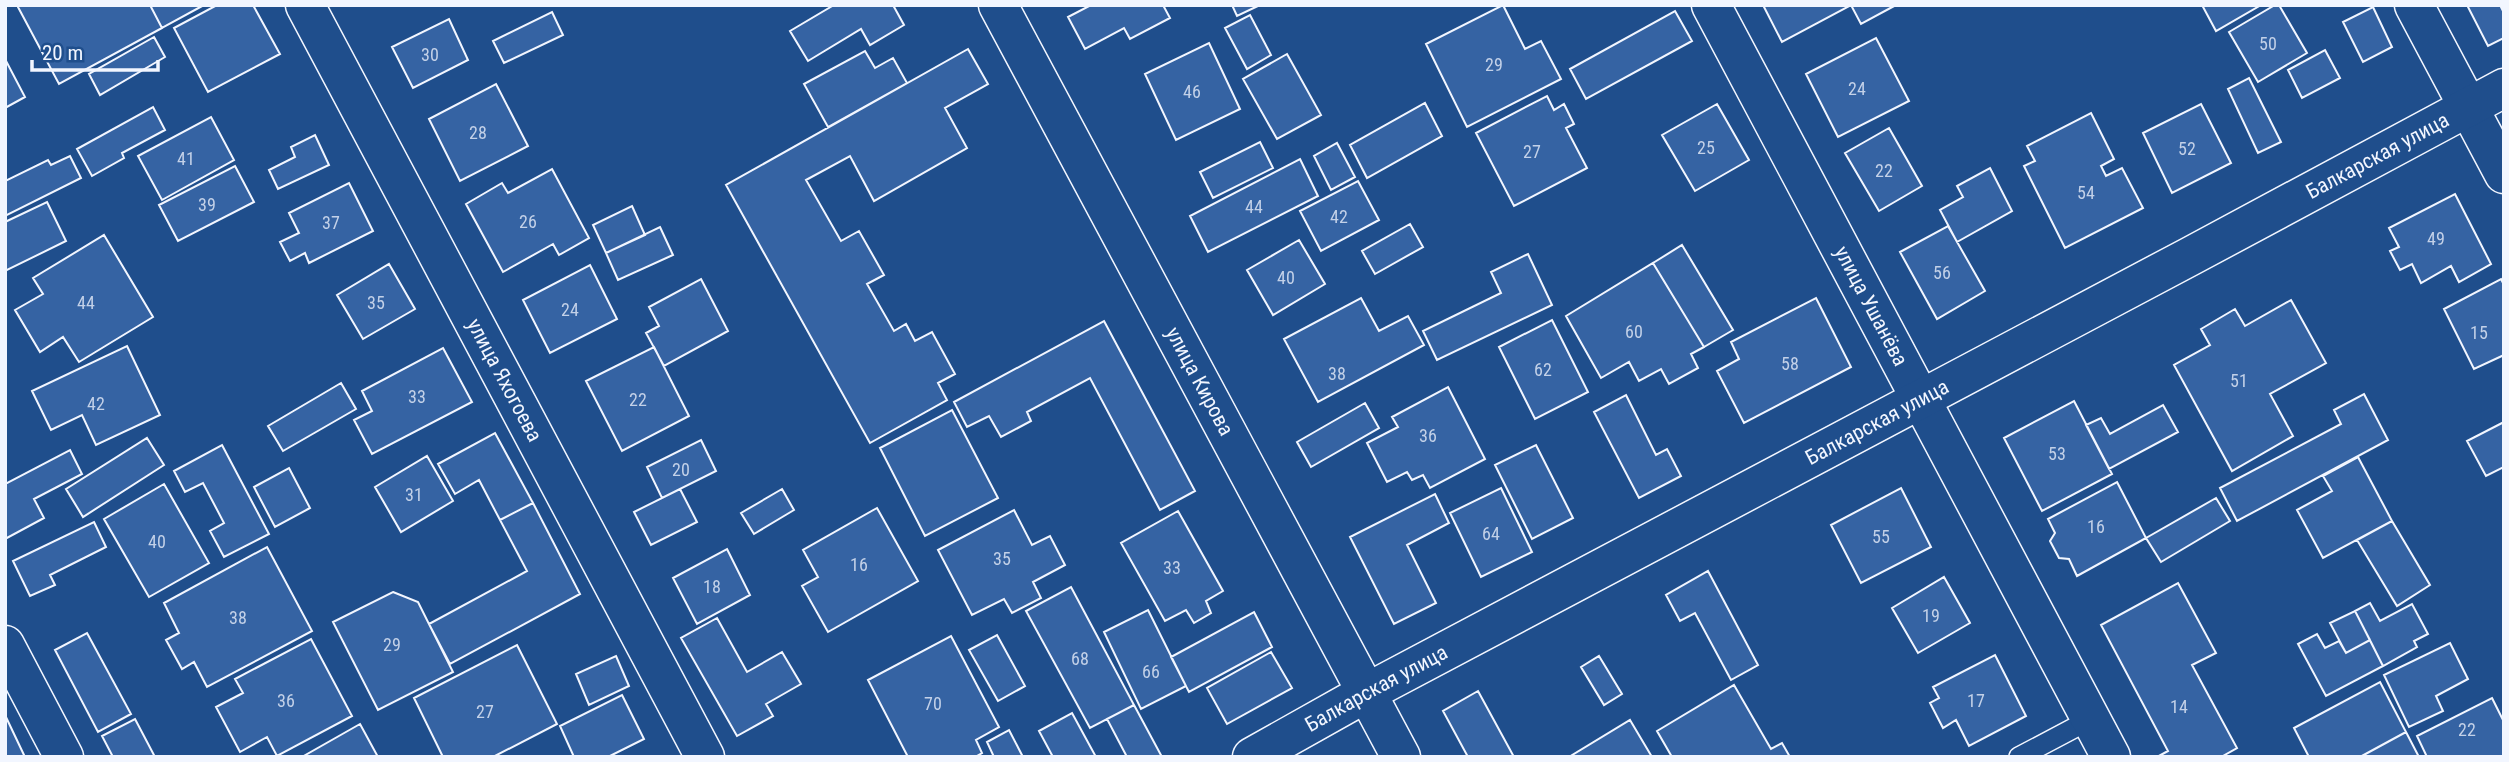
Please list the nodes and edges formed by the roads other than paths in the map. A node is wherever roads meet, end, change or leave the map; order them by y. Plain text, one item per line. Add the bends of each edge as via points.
1 (305, 5) edge
2 (999, 5) edge
3 (1710, 5) edge
4 (2414, 5) edge
5 (2504, 88) edge
6 (2468, 107) junction
7 (2504, 174) edge
8 (1920, 398) junction
9 (5, 645) edge
10 (1366, 693) junction
11 (2091, 719) junction
12 (64, 757) edge
13 (705, 757) edge
14 (1252, 757) edge
15 (1401, 757) edge
16 (2019, 757) edge
17 (2111, 757) edge

1 - 13 street, улица Яхогоева
2 - 10 street, улица Кирова
3 - 8 street, улица Ушанёва
4 - 6 street
5 - 6 street, Балкарская улица
6 - 7 street
6 - 8 street, Балкарская улица
8 - 10 street, Балкарская улица
8 - 11 street, улица Ушанёва
9 - 12 street
10 - 14 street, Балкарская улица
10 - 15 street, улица Кирова
11 - 16 lane
11 - 17 street, улица Ушанёва

